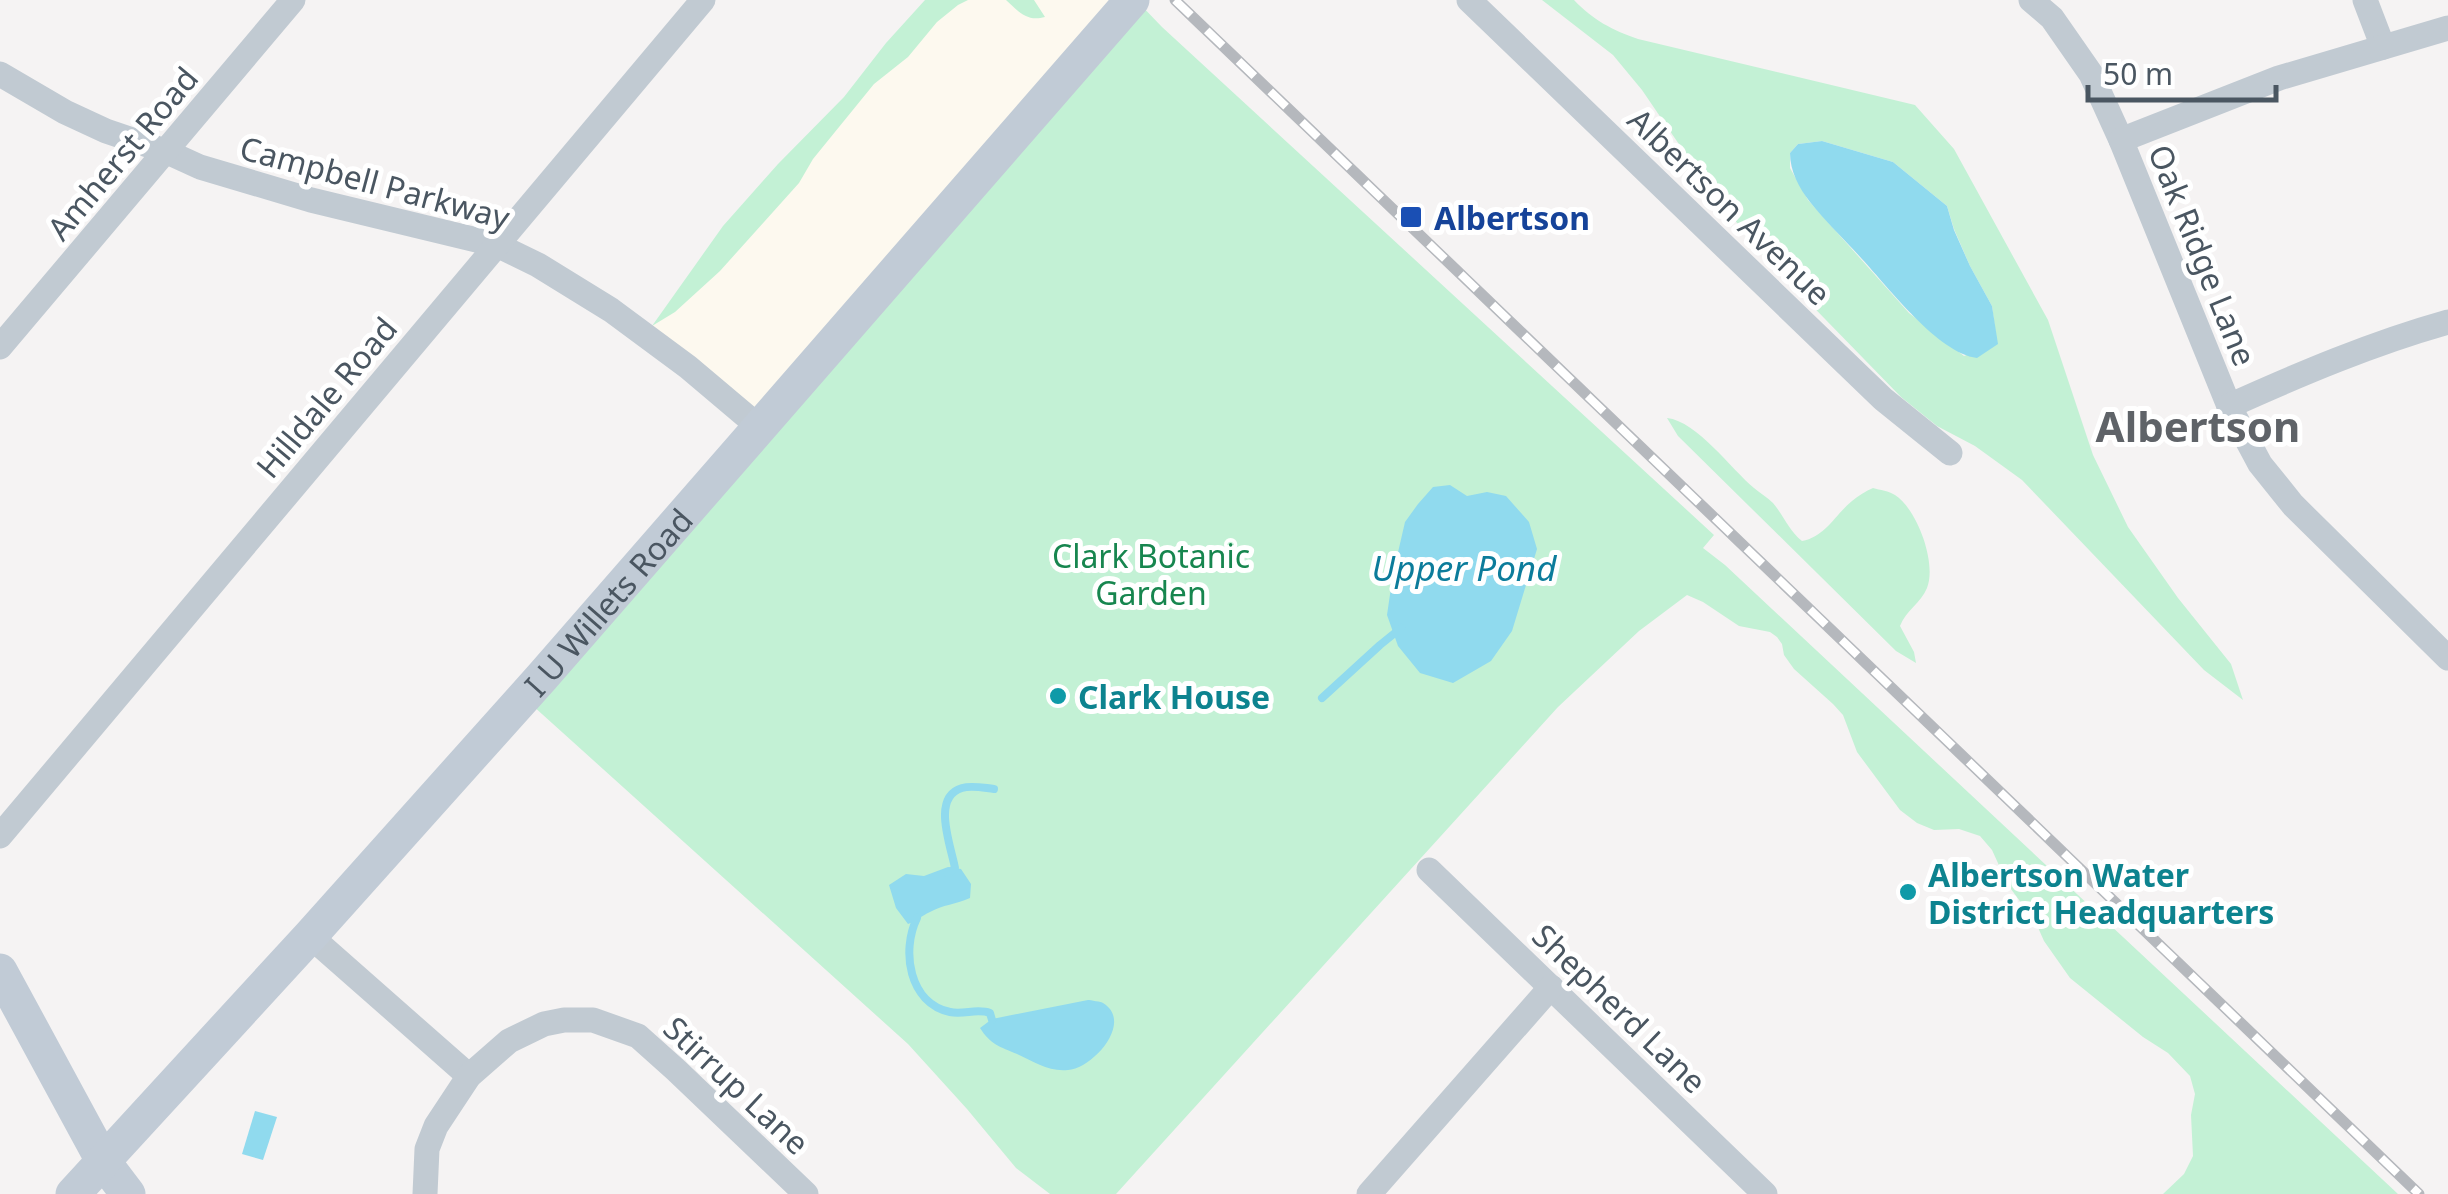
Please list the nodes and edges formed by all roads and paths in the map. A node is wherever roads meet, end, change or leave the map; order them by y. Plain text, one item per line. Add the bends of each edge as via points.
1 (293, 0) edge
2 (702, 0) edge
3 (1132, 0) edge
4 (1469, 0) edge
5 (2031, 0) edge
6 (2365, 0) edge
7 (2448, 28) edge
8 (2383, 46) junction
9 (0, 74) edge
10 (2121, 140) junction
11 (165, 152) junction
12 (497, 244) junction
13 (2448, 322) edge
14 (0, 347) edge
15 (2229, 406) junction
16 (760, 427) junction
17 (1950, 453) dead end
18 (2448, 658) edge
19 (0, 836) edge
20 (1429, 870) dead end
21 (310, 936) junction
22 (0, 971) edge
23 (1551, 987) junction
24 (469, 1076) junction
25 (104, 1161) junction
26 (72, 1194) edge
27 (128, 1194) edge
28 (425, 1194) edge
29 (806, 1194) edge
30 (1369, 1194) edge
31 (1765, 1194) edge

1 - 11 street, Amherst Road
2 - 12 street, Hilldale Road
3 - 16 main road, I U Willets Road
4 - 17 street, Albertson Avenue via 1884,399
5 - 10 street, Oak Ridge Lane via 2082,59
6 - 8 street
7 - 8 street
8 - 10 street via 2279,78
9 - 11 street, Campbell Parkway via 65,112
10 - 15 street, Oak Ridge Lane
11 - 12 street, Campbell Parkway via 311,200
11 - 14 street, Amherst Road
12 - 16 street, Campbell Parkway via 611,310
12 - 19 street, Hilldale Road
13 - 15 street
15 - 18 street, Oak Ridge Lane via 2260,464 2293,506
16 - 21 main road, I U Willets Road
20 - 23 street, Shepherd Lane
21 - 24 street
21 - 25 main road, I U Willets Road
22 - 25 main road
23 - 30 street
23 - 31 street, Shepherd Lane
24 - 28 street, Stirrup Lane via 427,1149
24 - 29 street, Stirrup Lane via 509,1041 544,1024 593,1020 638,1036
25 - 26 main road, I U Willets Road
25 - 27 main road

